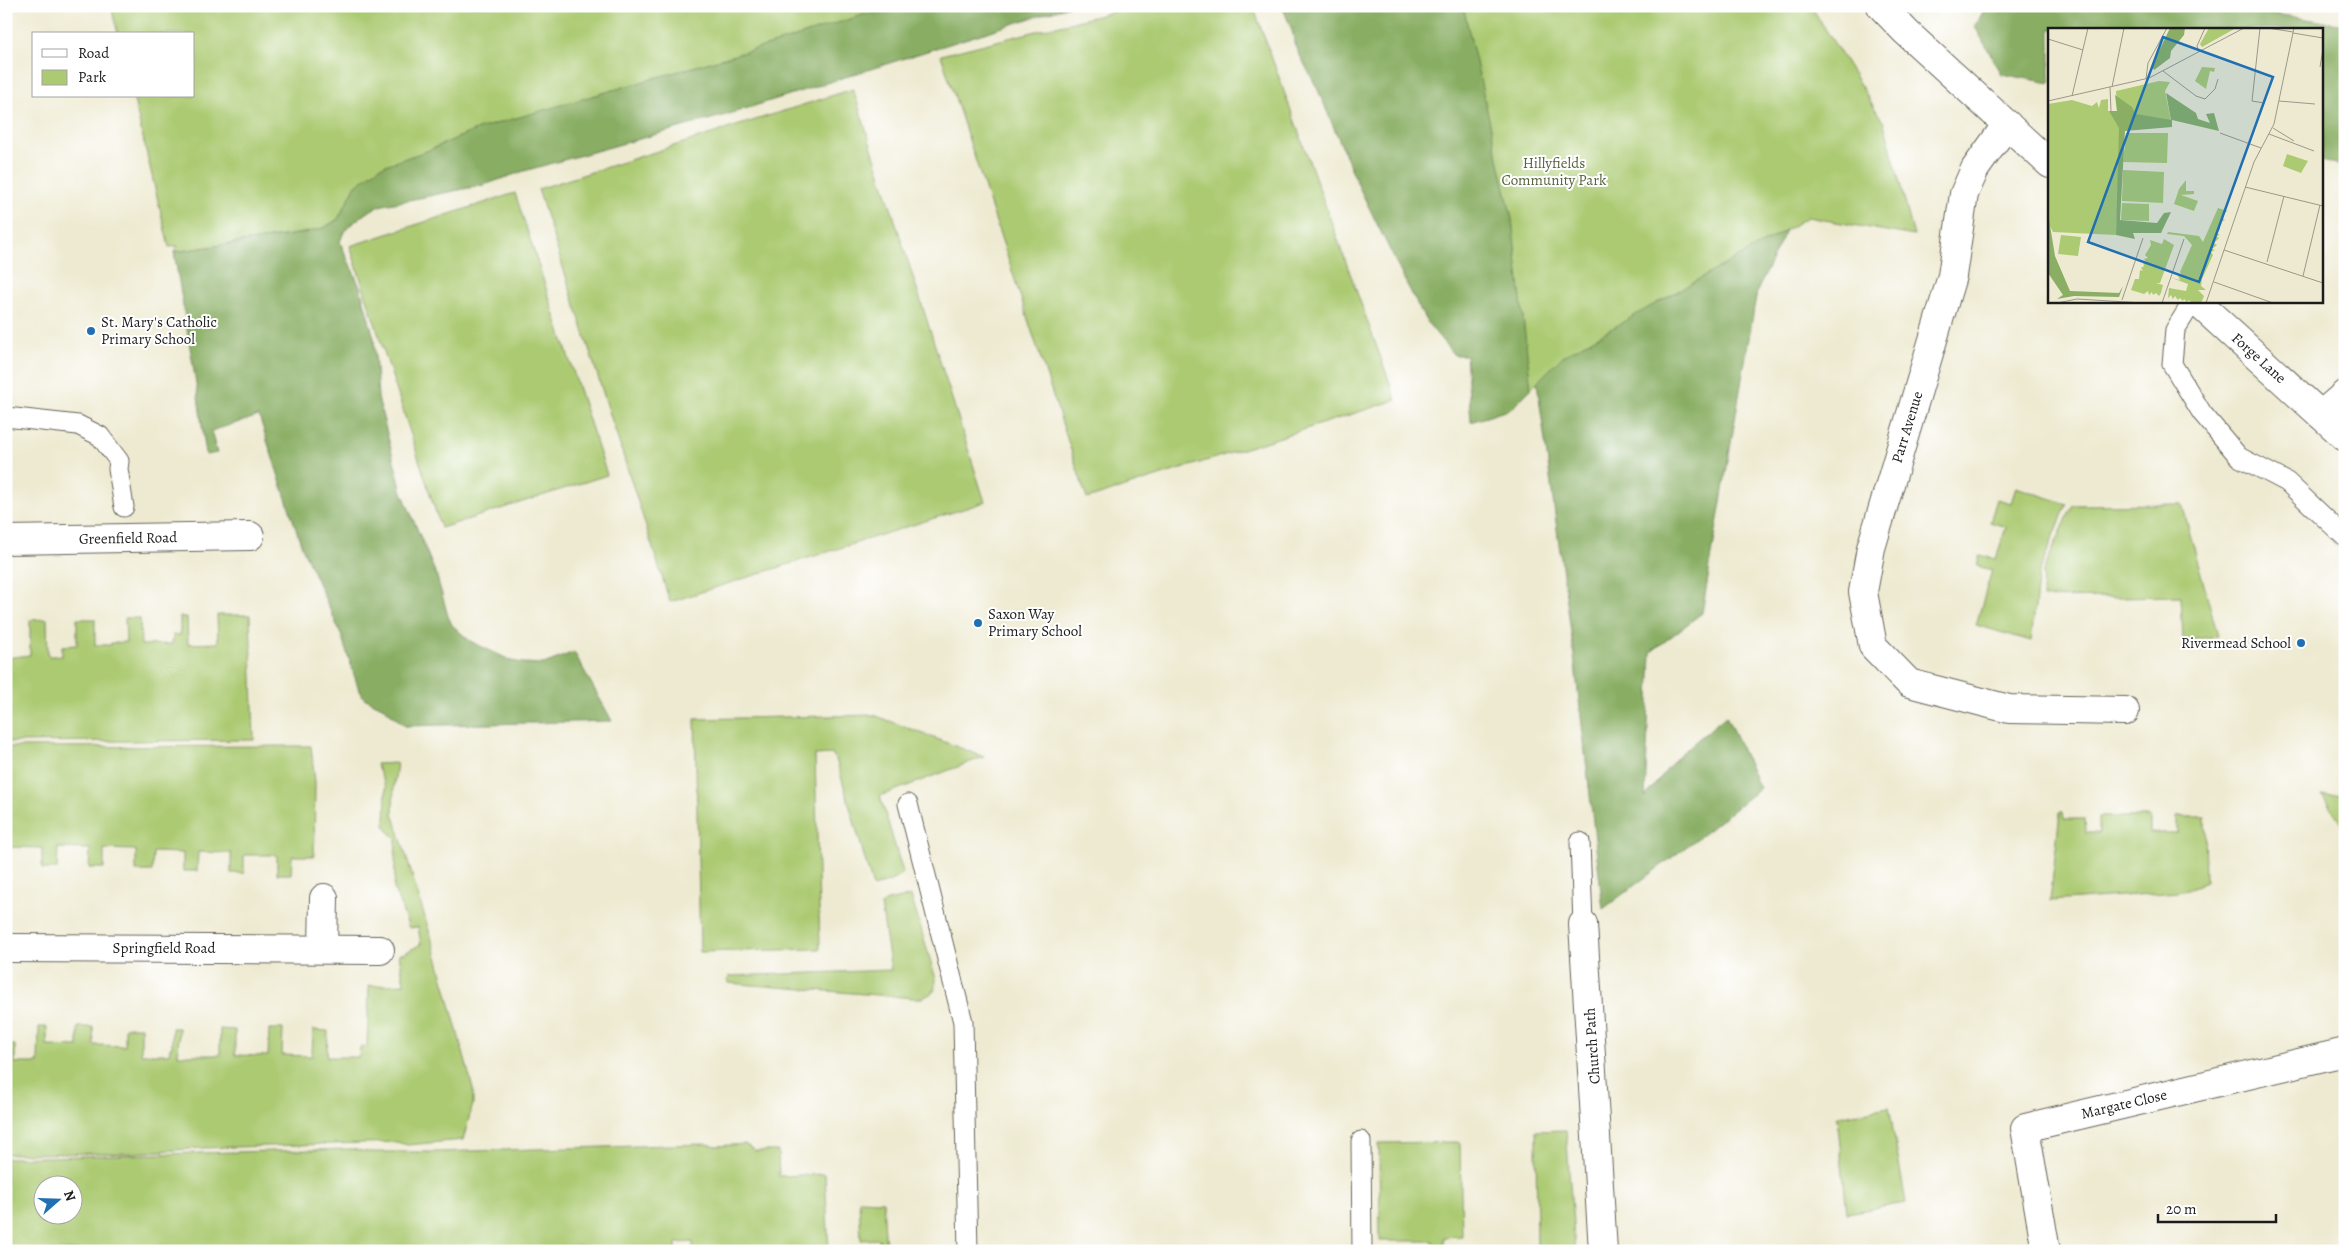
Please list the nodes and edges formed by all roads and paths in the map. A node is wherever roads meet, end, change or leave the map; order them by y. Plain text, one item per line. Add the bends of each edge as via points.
1 (1881, 6) edge
2 (2007, 124) junction
3 (2048, 162) edge
4 (2194, 302) edge
5 (2196, 302) edge
6 (2345, 394) edge
7 (2321, 415) junction
8 (6, 417) edge
9 (2345, 437) edge
10 (124, 507) dead end
11 (250, 536) dead end
12 (2345, 537) edge
13 (6, 540) edge
14 (2125, 711) dead end
15 (908, 804) dead end
16 (1580, 842) dead end
17 (324, 898) dead end
18 (1583, 924) joint
19 (6, 948) edge
20 (322, 949) junction
21 (380, 950) dead end
22 (2345, 1052) edge
23 (1361, 1141) dead end
24 (968, 1251) edge
25 (1362, 1251) edge
26 (1603, 1251) edge
27 (2046, 1251) edge

1 - 2 street
2 - 3 street
2 - 14 street, Parr Avenue via 1975,169 1964,194 1952,276 1871,548 1862,592 1873,646 1910,683 2009,709
4 - 12 lane via 2175,330 2172,364 2202,413 2239,457 2286,482
5 - 7 street, Forge Lane
6 - 7 street
7 - 9 street, Forge Lane
8 - 10 lane via 78,425 100,436 119,461
11 - 13 street, Greenfield Road
15 - 24 lane via 963,1022
16 - 18 lane, Church Path
17 - 20 street
18 - 26 street, Church Path
19 - 20 street, Springfield Road
20 - 21 street, Springfield Road
22 - 27 street, Margate Close via 2024,1128
23 - 25 lane

